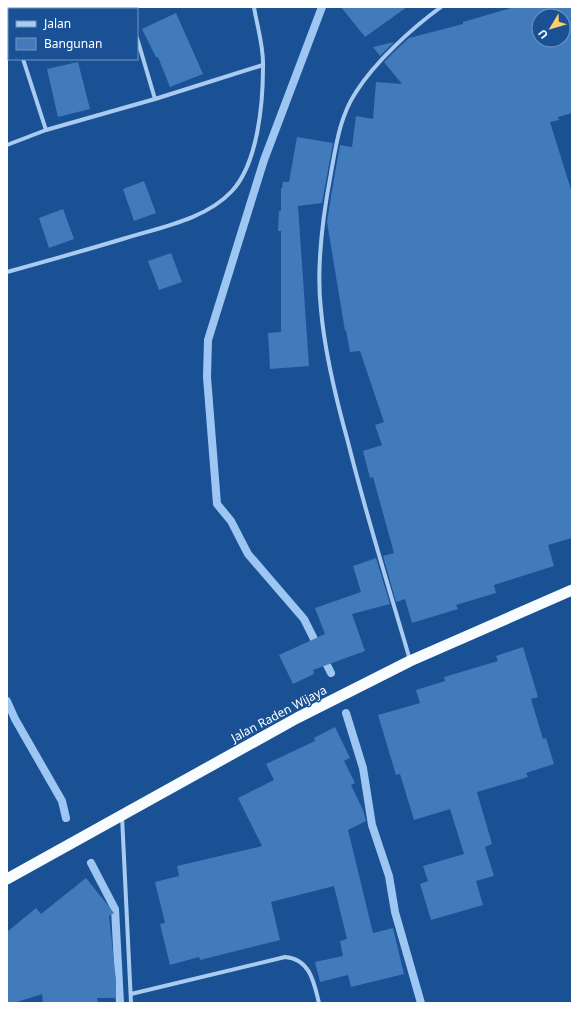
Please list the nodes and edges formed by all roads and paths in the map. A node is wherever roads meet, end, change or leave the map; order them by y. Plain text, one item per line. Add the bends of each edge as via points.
1 (254, 7) edge
2 (441, 7) edge
3 (138, 41) edge
4 (23, 60) edge
5 (263, 65) junction
6 (156, 99) junction
7 (46, 130) junction
8 (7, 145) edge
9 (7, 272) edge
10 (572, 590) edge
11 (410, 661) junction
12 (122, 815) junction
13 (7, 880) edge
14 (130, 994) junction
15 (131, 1003) edge
16 (319, 1003) edge

1 - 5 street
2 - 11 street via 373,68 355,93 338,131 326,198 321,246 321,309 332,382 356,476
3 - 6 street
4 - 7 street
5 - 6 street
5 - 9 street via 253,152 243,175 220,203 174,224
6 - 7 street
7 - 8 street
10 - 11 highway, Jalan Raden Wijaya
11 - 12 highway, Jalan Raden Wijaya via 297,718
12 - 13 highway, Jalan Raden Wijaya
12 - 14 street
14 - 15 street
14 - 16 street via 285,957 305,964

